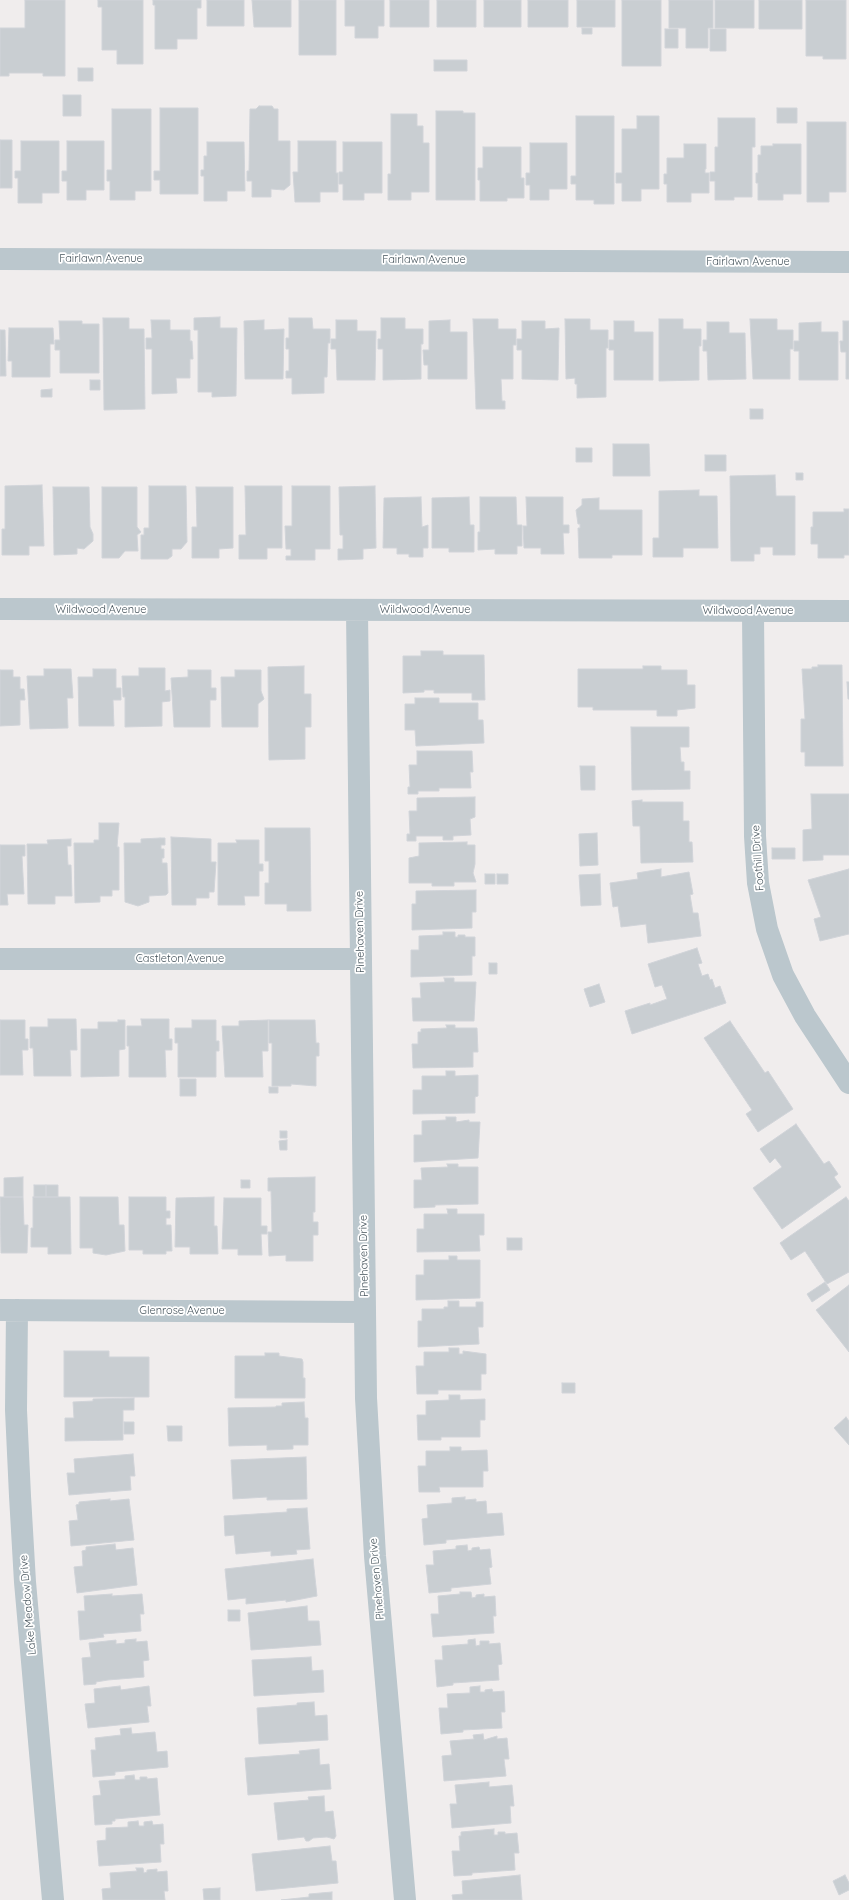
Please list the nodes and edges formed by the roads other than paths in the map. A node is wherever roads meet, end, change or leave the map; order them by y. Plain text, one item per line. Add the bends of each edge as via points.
1 (0, 259) edge
2 (849, 262) edge
3 (0, 609) edge
4 (357, 610) junction
5 (849, 611) edge
6 (753, 612) junction
7 (0, 959) edge
8 (361, 959) junction
9 (849, 1083) edge
10 (9, 1310) edge
11 (364, 1312) junction
12 (54, 1900) edge
13 (405, 1900) edge

1 - 2 street, Fairlawn Avenue
3 - 4 street, Wildwood Avenue
4 - 6 street, Wildwood Avenue
4 - 8 street, Pinehaven Drive
5 - 6 street, Wildwood Avenue
6 - 9 street, Foothill Drive via 755,836 758,883 767,929 783,975 805,1016
7 - 8 street, Castleton Avenue
8 - 11 street, Pinehaven Drive
10 - 11 street, Glenrose Avenue
10 - 12 street, Lake Meadow Drive via 25,1582
11 - 13 street, Pinehaven Drive via 369,1476

